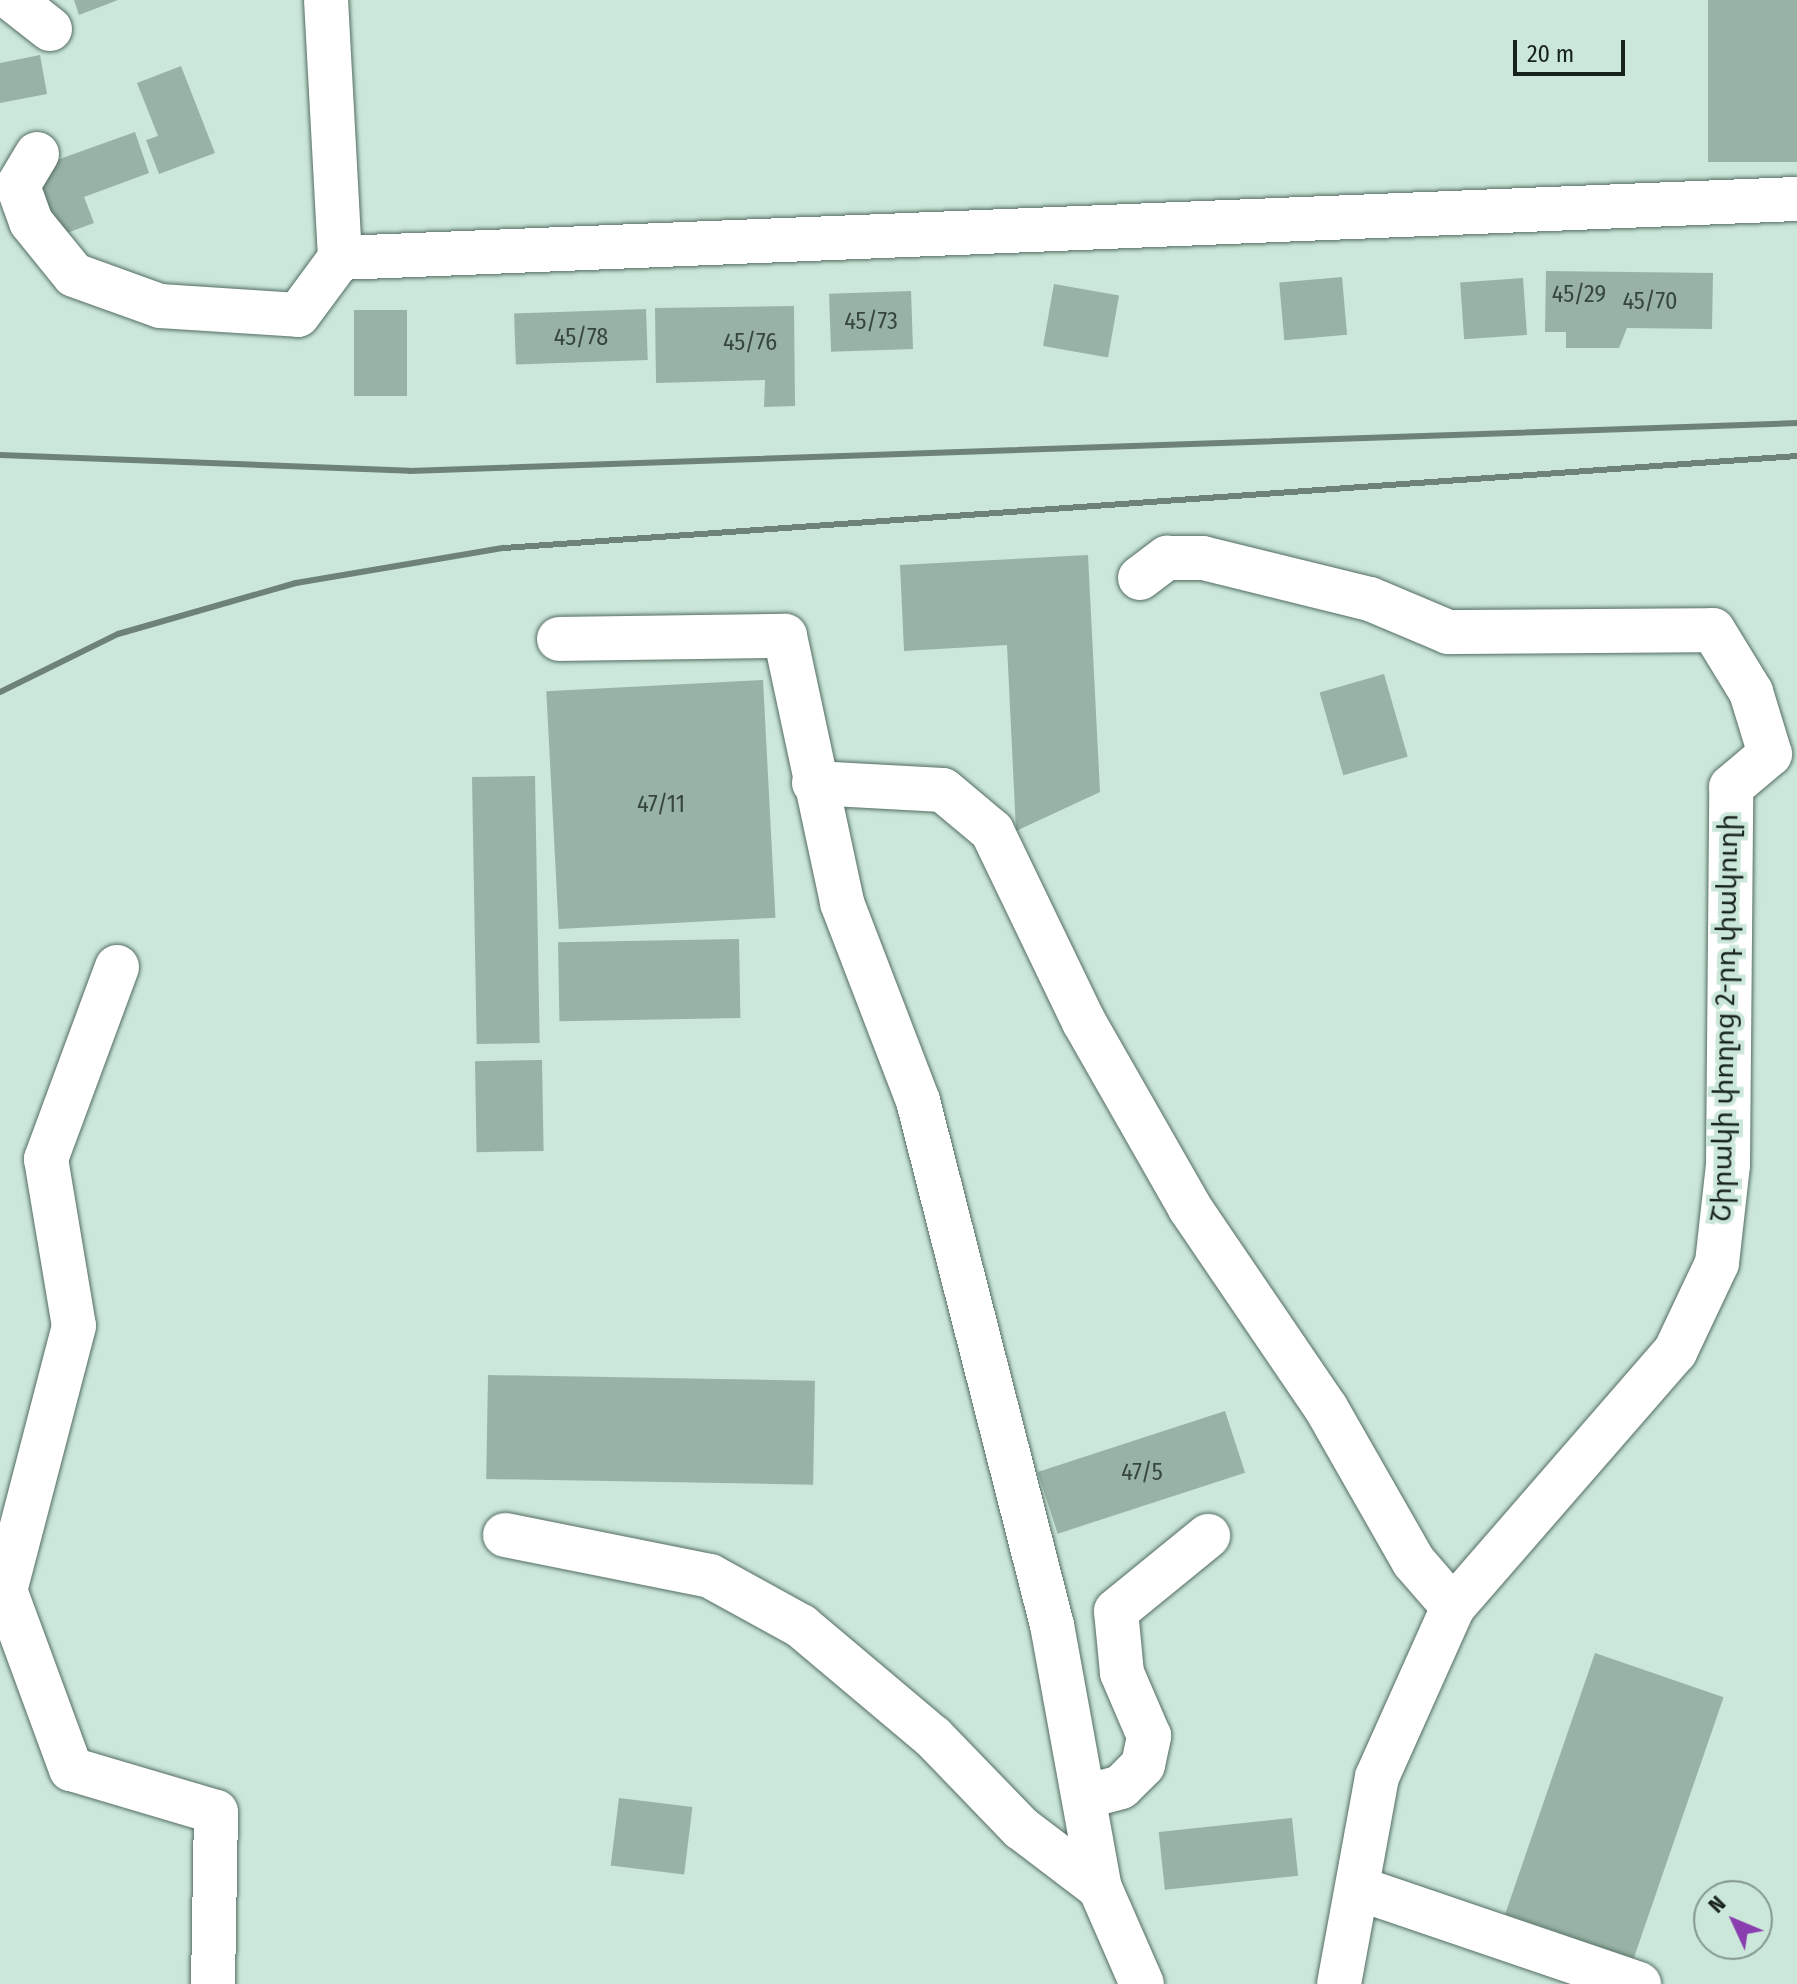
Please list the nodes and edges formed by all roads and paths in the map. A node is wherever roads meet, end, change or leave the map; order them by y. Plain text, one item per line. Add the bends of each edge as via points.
1 (13, 0) edge
2 (326, 0) edge
3 (50, 29) dead end
4 (37, 154) dead end
5 (1797, 199) edge
6 (340, 258) junction
7 (1140, 578) dead end
8 (559, 639) dead end
9 (1783, 756) edge
10 (814, 783) junction
11 (117, 967) dead end
12 (505, 1535) dead end
13 (1208, 1536) dead end
14 (1453, 1607) junction
15 (1084, 1797) junction
16 (1100, 1888) junction
17 (1357, 1888) junction
18 (213, 1984) edge
19 (1142, 1984) edge
20 (1339, 1984) edge
21 (1639, 1984) edge

1 - 3 street
2 - 6 street
4 - 6 street via 18,186 31,222 74,275 160,306 298,315
5 - 6 street
7 - 9 street via 1167,558 1203,558 1370,599 1448,632 1713,630
8 - 10 street via 785,636
9 - 14 street, Շիրակի փողոց 2-րդ փակուղի via 1731,787 1728,1165 1717,1263 1675,1352
10 - 14 street via 943,790 992,831 1084,1022 1190,1208 1326,1408 1414,1562
10 - 15 street via 842,903 918,1101 1052,1625
11 - 18 street via 46,1159 74,1326 5,1590 71,1769 216,1812
12 - 16 street via 710,1576 801,1626 933,1737 1021,1828
13 - 15 street via 1116,1611 1122,1673 1149,1736 1143,1765 1121,1787
14 - 17 street, Շիրակի փողոց 2-րդ փակուղի via 1377,1777
15 - 16 street
16 - 19 street
17 - 20 street, Շիրակի փողոց 2-րդ փակուղի
17 - 21 street

